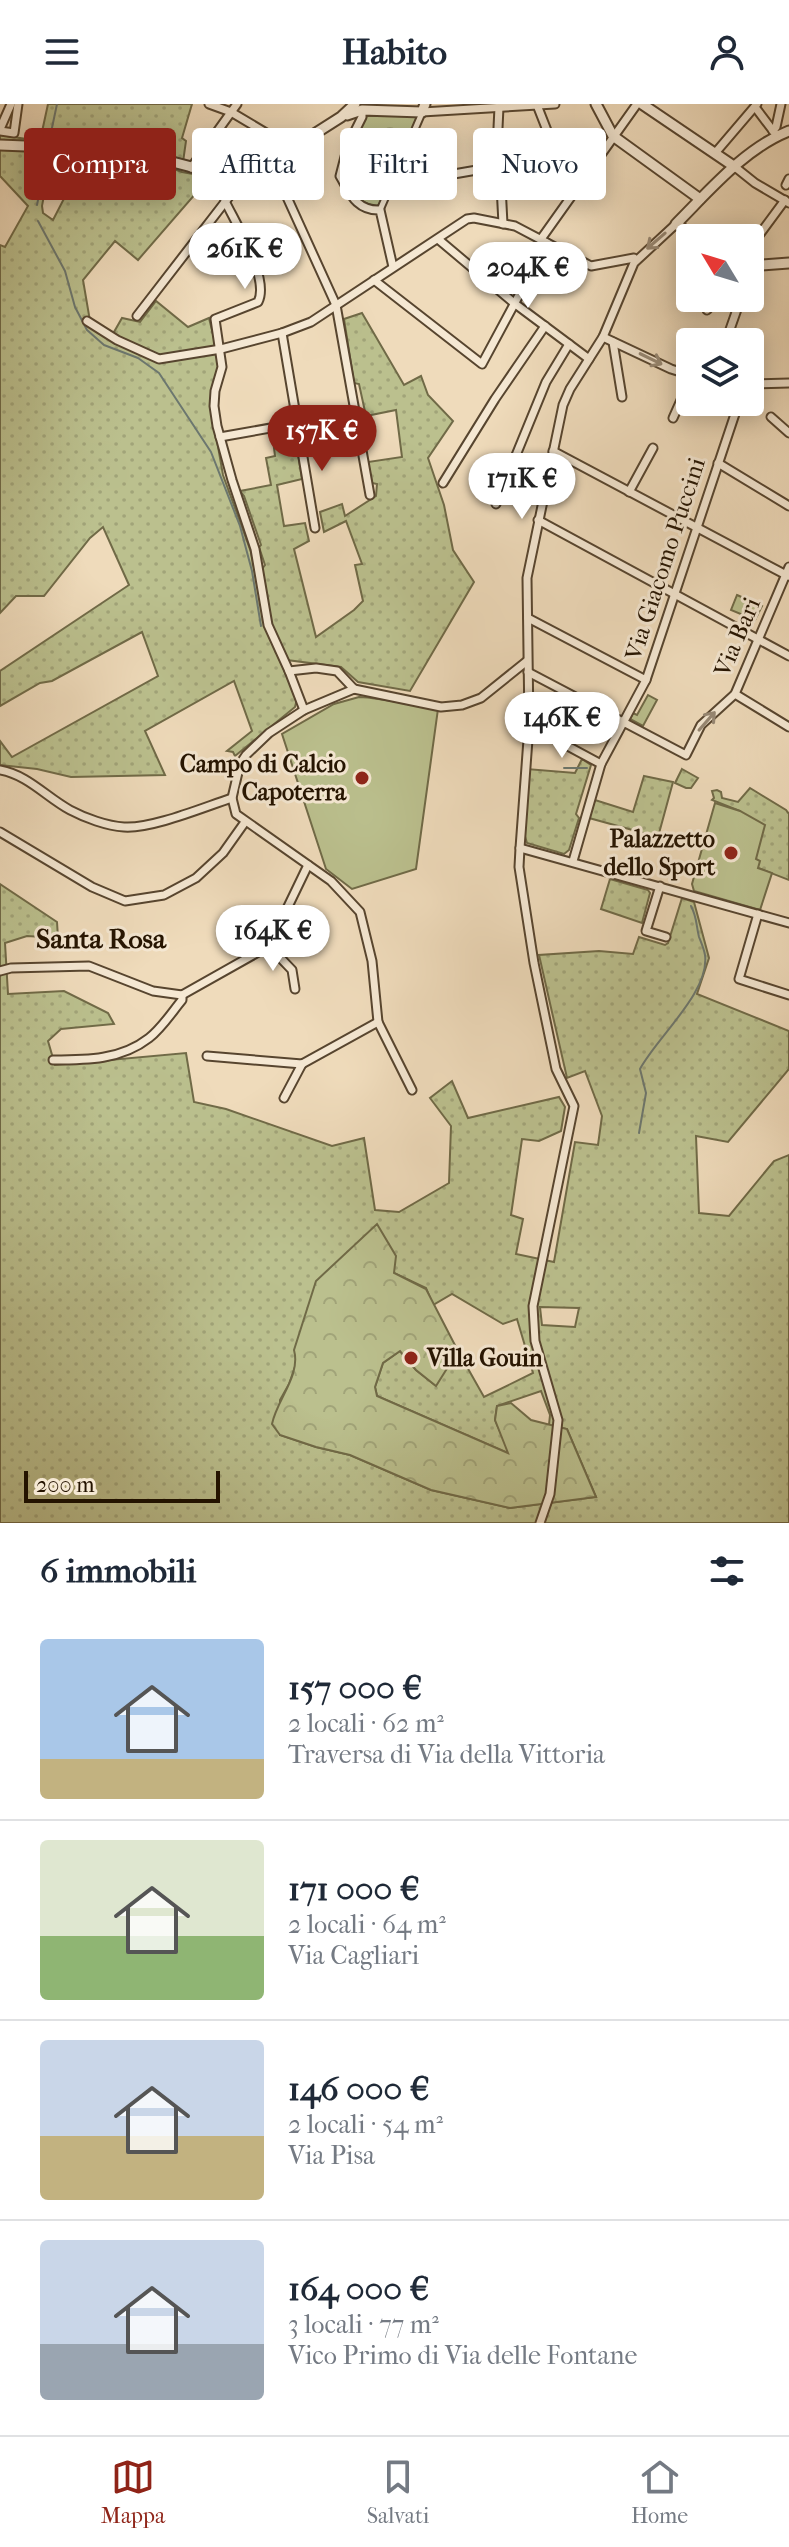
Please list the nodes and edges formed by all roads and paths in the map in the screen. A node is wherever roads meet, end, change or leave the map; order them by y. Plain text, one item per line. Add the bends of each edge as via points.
1 (11, 104) edge
2 (18, 104) edge
3 (209, 104) edge
4 (237, 104) edge
5 (555, 104) edge
6 (596, 104) edge
7 (640, 104) edge
8 (781, 104) edge
9 (537, 105) edge
10 (756, 106) edge
11 (367, 107) edge
12 (499, 107) junction
13 (424, 108) edge
14 (231, 112) junction
15 (258, 128) edge
16 (324, 128) edge
17 (499, 128) edge
18 (546, 128) edge
19 (0, 130) edge
20 (789, 131) edge
21 (775, 134) junction
22 (613, 136) junction
23 (0, 145) edge
24 (606, 146) edge
25 (716, 152) junction
26 (735, 167) junction
27 (191, 168) joint
28 (700, 199) junction
29 (288, 200) edge
30 (502, 200) edge
31 (568, 200) edge
32 (225, 201) joint
33 (787, 202) edge
34 (380, 210) junction
35 (503, 224) junction
36 (676, 224) joint
37 (764, 230) edge
38 (438, 239) junction
39 (544, 241) junction
40 (636, 260) junction
41 (789, 263) edge
42 (764, 266) edge
43 (393, 267) junction
44 (374, 280) junction
45 (514, 303) junction
46 (336, 305) junction
47 (137, 316) dead end
48 (87, 321) dead end
49 (545, 326) junction
50 (282, 333) junction
51 (603, 337) junction
52 (613, 342) junction
53 (569, 344) junction
54 (221, 349) junction
55 (589, 359) junction
56 (676, 371) edge
57 (789, 383) edge
58 (764, 384) edge
59 (622, 397) dead end
60 (676, 411) edge
61 (355, 413) junction
62 (734, 416) edge
63 (771, 417) dead end
64 (673, 418) dead end
65 (297, 423) junction
66 (789, 433) edge
67 (220, 437) junction
68 (653, 448) dead end
69 (553, 451) junction
70 (718, 463) junction
71 (443, 483) dead end
72 (629, 492) junction
73 (370, 495) dead end
74 (496, 504) dead end
75 (789, 506) edge
76 (538, 520) junction
77 (315, 528) dead end
78 (695, 528) junction
79 (788, 573) edge
80 (673, 593) junction
81 (528, 618) junction
82 (759, 638) junction
83 (789, 656) edge
84 (527, 661) junction
85 (289, 671) junction
86 (528, 672) junction
87 (646, 680) junction
88 (354, 689) junction
89 (735, 694) junction
90 (304, 710) junction
91 (624, 722) junction
92 (789, 727) edge
93 (532, 728) junction
94 (601, 764) junction
95 (0, 770) edge
96 (232, 798) junction
97 (245, 822) junction
98 (0, 832) edge
99 (520, 848) junction
100 (573, 861) junction
101 (308, 865) junction
102 (660, 886) junction
103 (758, 914) junction
104 (789, 923) edge
105 (666, 937) dead end
106 (269, 946) junction
107 (0, 971) edge
108 (295, 989) dead end
109 (182, 995) junction
110 (789, 995) edge
111 (378, 1022) junction
112 (207, 1056) dead end
113 (53, 1060) dead end
114 (302, 1064) junction
115 (412, 1090) dead end
116 (284, 1098) dead end
117 (540, 1523) edge

1 - 19 street
2 - 19 street via 14,133
3 - 14 street
4 - 14 street
5 - 9 street
6 - 22 street
7 - 22 street
7 - 25 street
8 - 21 street
9 - 12 street
9 - 18 street
10 - 21 street
10 - 25 street
11 - 13 street
11 - 16 street
11 - 34 street via 340,176 352,200
12 - 13 street
12 - 17 street
13 - 34 street
14 - 15 street
14 - 27 street
20 - 21 street
21 - 26 street
22 - 24 street
22 - 28 street
23 - 27 street via 126,150
25 - 26 street
26 - 28 street
26 - 33 street
28 - 36 street
29 - 46 street
30 - 35 street
31 - 39 street
32 - 47 street
32 - 54 street via 258,271 261,293 258,302 215,319
33 - 37 street
34 - 43 street
35 - 38 street via 467,219
35 - 39 street
36 -> 40 street
38 - 43 street
38 - 45 street
39 - 40 street via 591,266
39 - 45 street
40 - 51 street
41 - 42 street
43 - 44 street
44 - 45 street via 482,364
44 - 46 street
45 - 49 street
46 - 50 street
46 - 61 street
48 - 54 street via 159,359
49 - 53 street
49 - 71 street
50 - 54 street
50 - 65 street
51 - 52 street
51 - 55 street
52 -> 56 street
52 - 59 street
53 - 55 street
53 - 74 street via 546,382
54 - 67 street via 214,406
55 - 69 street via 563,405
57 - 58 street
60 - 64 street
61 - 65 street
61 - 73 street
62 - 70 street, Via Giacomo Puccini
63 - 66 street
65 - 67 street
65 - 77 street
67 - 85 street via 255,549 268,625
68 - 72 street
69 - 72 street
69 - 76 street
70 - 75 street
70 - 78 street, Via Giacomo Puccini
72 - 78 street
76 - 80 street
76 - 81 street via 527,578
78 - 79 street
78 - 80 street, Via Giacomo Puccini
79 - 82 street, Via Bari
80 - 82 street
80 - 87 street, Via Giacomo Puccini
81 - 84 street
81 - 87 street
82 - 83 street
82 - 89 street, Via Bari
84 - 86 street
84 - 88 street via 481,698 462,705 441,707
85 - 88 street via 337,671
85 - 90 street
86 - 91 street
86 - 93 street
87 - 91 street, Via Giacomo Puccini
88 - 90 street
91 -> 89 street, Via Bari via 686,755 701,725
89 - 92 street
90 - 96 street via 246,755
91 - 94 street, Via Giacomo Puccini
93 - 94 street
93 - 99 street
94 - 100 street, Via Giacomo Puccini
95 - 96 street via 24,778 70,810 127,828
96 - 97 street via 233,809
97 - 98 street via 196,878 164,895 125,901
97 - 101 street
99 - 100 street
99 - 117 street via 534,963 556,1069 574,1106 533,1306 535,1341 558,1420 550,1494
100 - 102 street
101 - 106 street
101 - 111 street via 360,912
102 - 103 street
102 - 105 street via 646,931
103 - 104 street
103 - 110 street via 739,979
106 - 108 street via 292,970
106 - 109 street
107 - 109 street via 89,966 153,991
109 - 113 street via 151,1037 129,1050 94,1060
111 - 114 street
111 - 115 street
112 - 114 street
114 - 116 street

